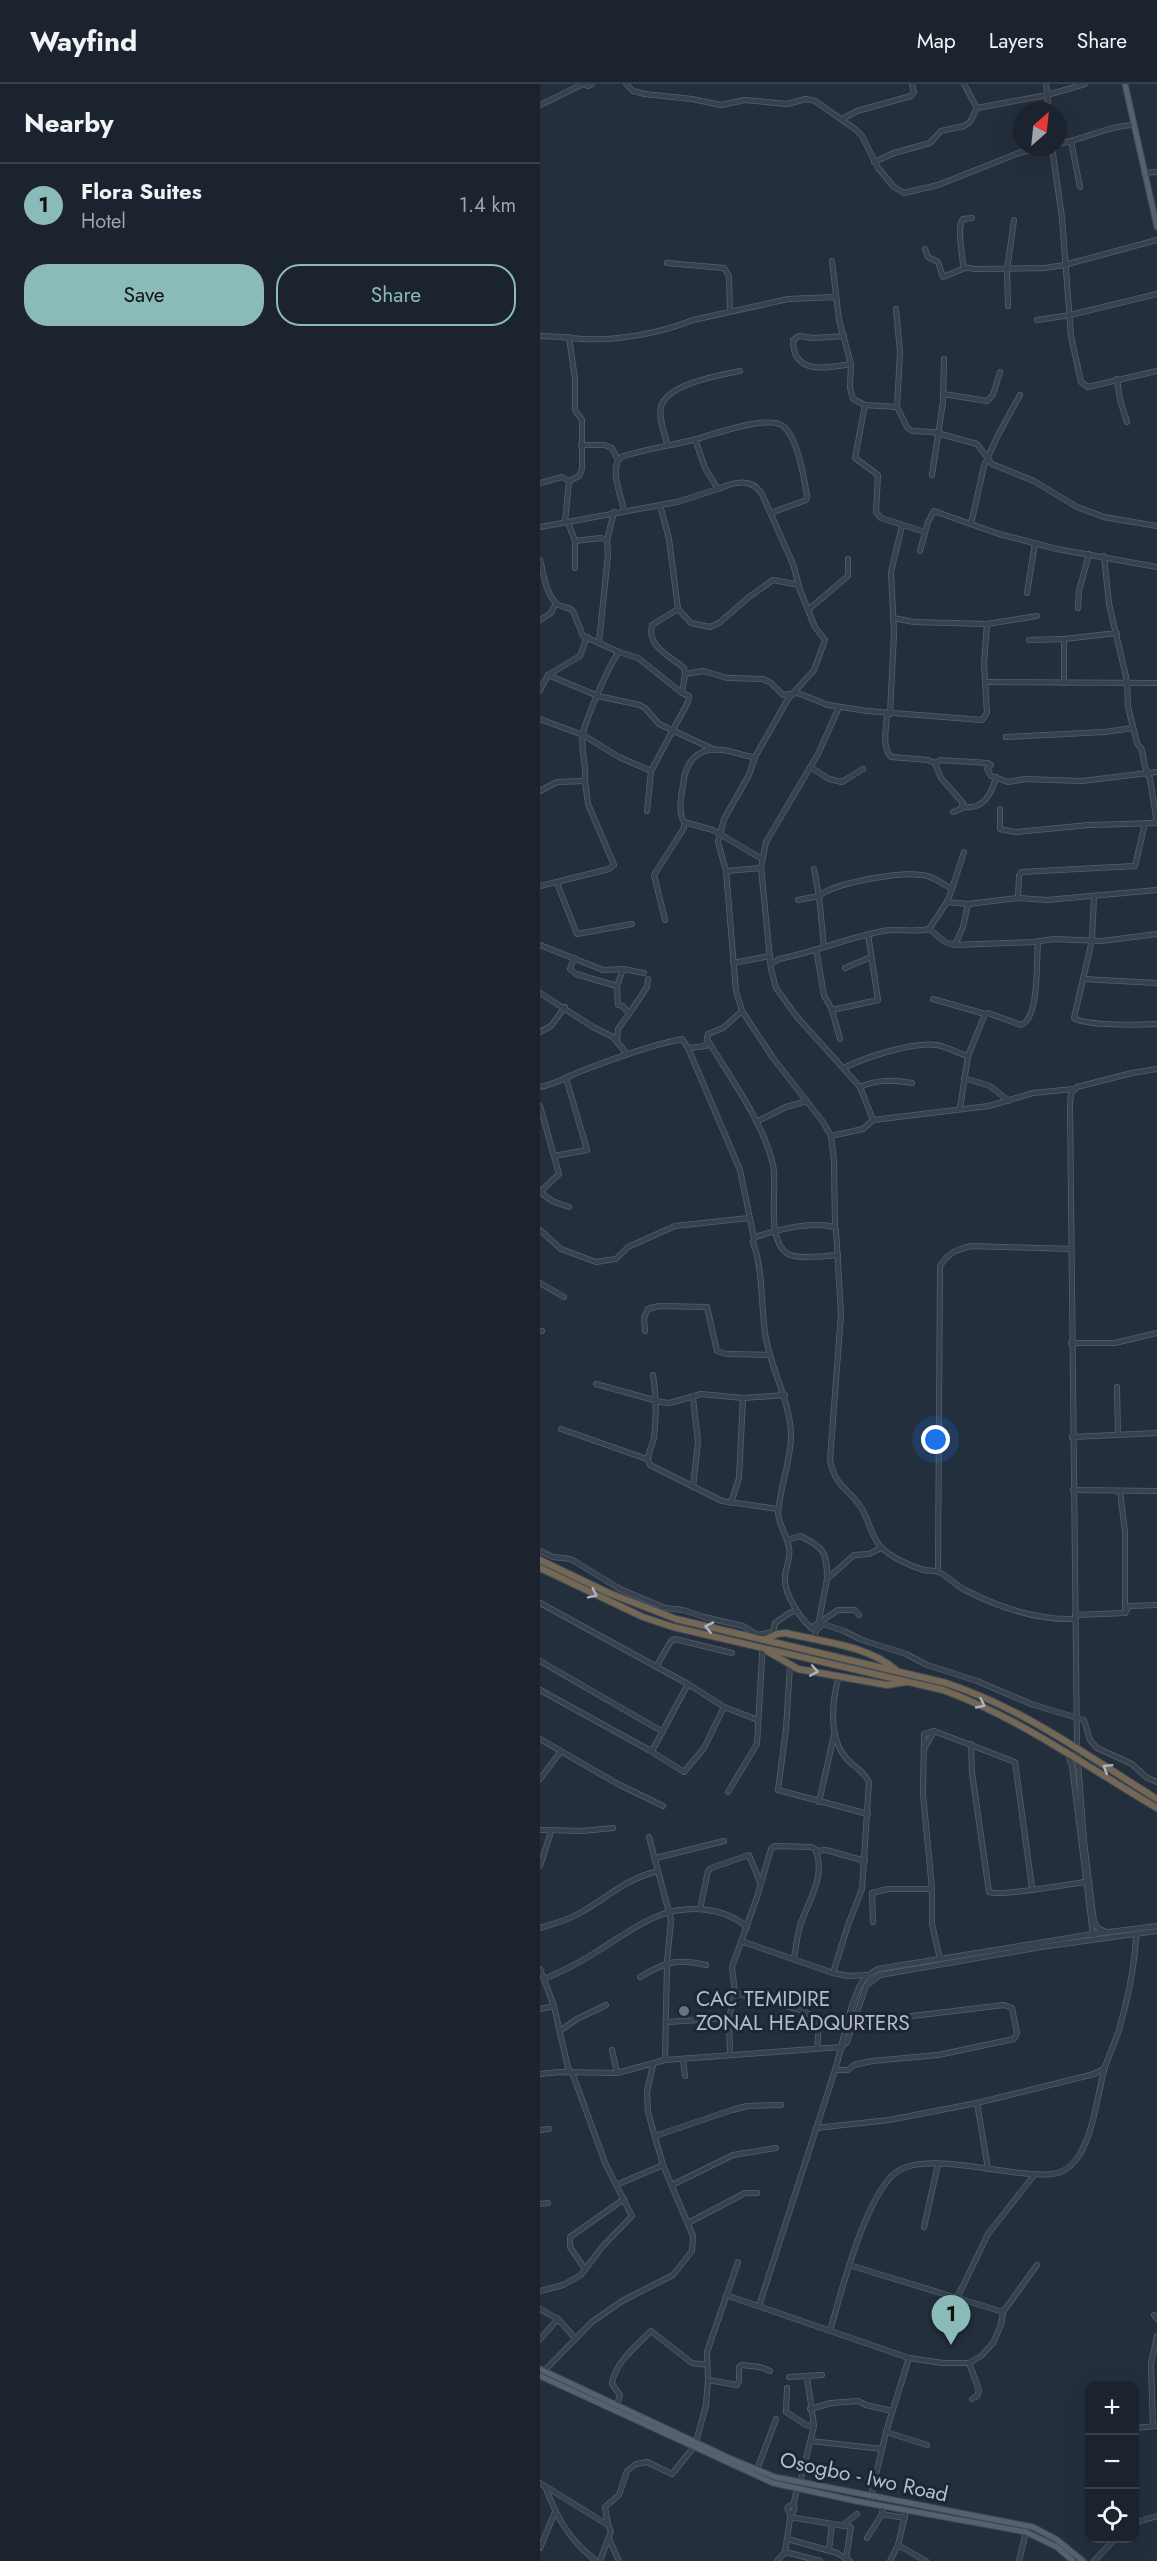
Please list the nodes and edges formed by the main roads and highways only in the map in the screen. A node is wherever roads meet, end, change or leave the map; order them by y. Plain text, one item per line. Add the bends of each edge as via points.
1 (1125, 84) edge
2 (1157, 227) edge
3 (540, 1560) edge
4 (540, 1568) edge
5 (762, 1643) junction
6 (899, 1672) junction
7 (908, 1681) junction
8 (1157, 1799) edge
9 (1157, 1808) edge
10 (541, 2372) edge
11 (695, 2445) junction
12 (712, 2453) junction
13 (798, 2486) junction
14 (870, 2500) junction
15 (1073, 2561) edge
16 (1083, 2561) edge

1 - 2 main road
5 -> 3 highway via 667,1616
4 -> 5 highway via 643,1617 673,1627
5 - 6 highway
5 - 6 highway via 786,1633 865,1652
5 - 7 highway
5 -> 7 highway via 798,1669 886,1686
8 -> 6 highway via 1020,1714 980,1694
7 -> 9 highway via 975,1701 1006,1716
10 - 11 main road, Osogbo - Iwo Road
10 - 11 main road, Osogbo - Iwo Road
11 - 12 main road, Osogbo - Iwo Road
12 - 13 main road, Osogbo - Iwo Road
12 - 13 main road, Osogbo - Iwo Road via 773,2483
13 - 14 main road, Osogbo - Iwo Road
14 - 15 main road, Osogbo - Iwo Road via 906,2511 1026,2532 1057,2547
14 - 16 main road, Osogbo - Iwo Road via 1033,2528 1056,2538

